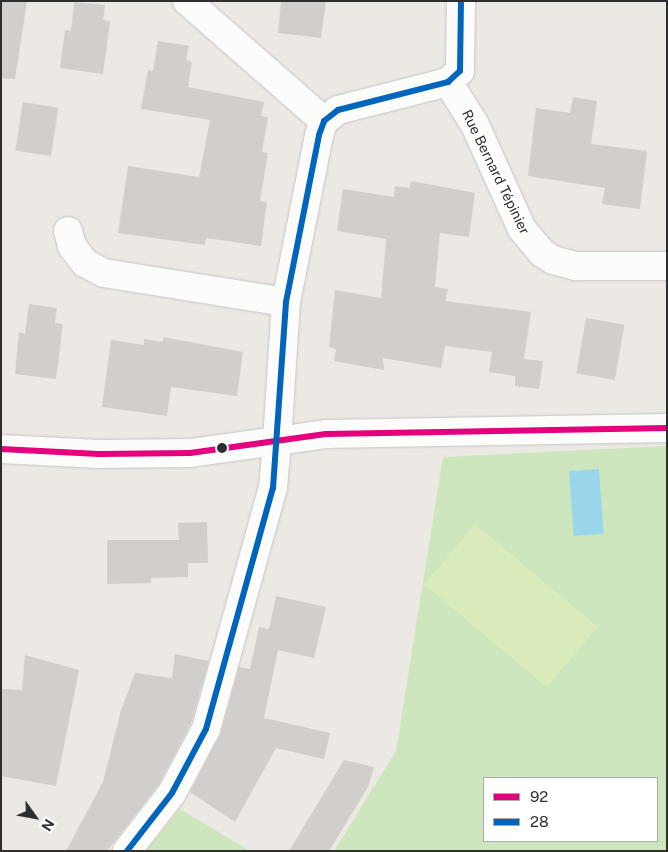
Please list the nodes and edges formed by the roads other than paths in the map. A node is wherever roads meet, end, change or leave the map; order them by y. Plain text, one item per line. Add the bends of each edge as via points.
1 (187, 1) edge
2 (461, 1) edge
3 (448, 82) junction
4 (324, 121) junction
5 (68, 231) dead end
6 (667, 266) edge
7 (286, 302) junction
8 (667, 428) edge
9 (277, 441) junction
10 (1, 449) edge
11 (127, 851) edge

1 - 4 street
2 - 3 street via 460,70
3 - 4 street via 338,110
3 - 6 street, Rue Bernard Tépinier via 475,125 522,229 542,253 553,260 576,266
4 - 7 street
5 - 7 street via 72,246 85,262 104,273
7 - 9 street
8 - 9 street via 326,434
9 - 10 street via 190,452 99,454
9 - 11 street via 273,488 206,729 172,793

